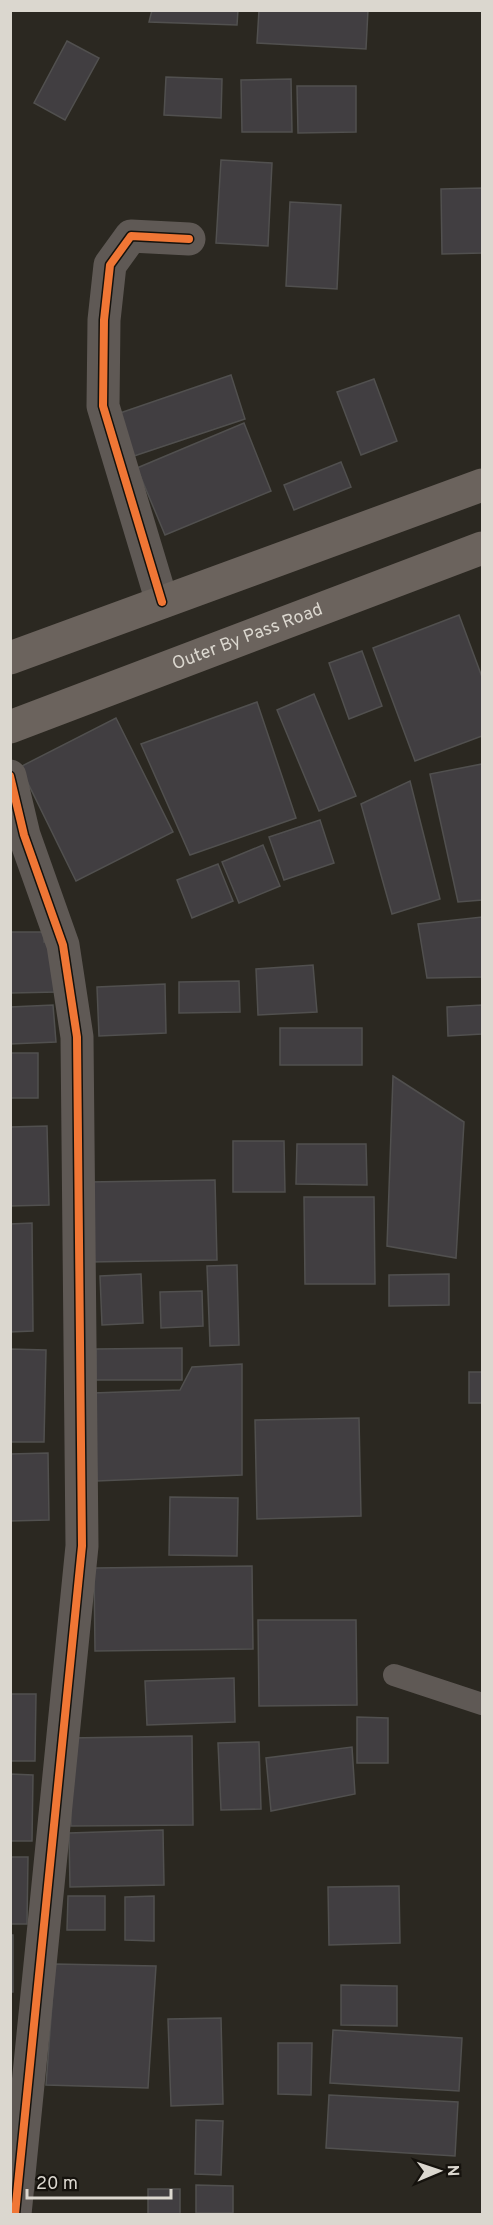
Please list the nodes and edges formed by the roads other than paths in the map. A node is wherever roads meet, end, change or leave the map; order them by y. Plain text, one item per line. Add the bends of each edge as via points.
1 (189, 239) dead end
2 (483, 485) edge
3 (483, 548) edge
4 (162, 602) junction
5 (10, 658) edge
6 (10, 727) edge
7 (10, 776) edge
8 (394, 1675) dead end
9 (483, 1704) edge
10 (15, 2214) edge

1 - 4 street via 130,236 110,265 104,320 103,406
2 - 4 main road
3 - 6 main road, Outer By Pass Road
4 - 5 main road
7 - 10 street via 24,835 63,945 77,1037 82,1534
8 - 9 lane

